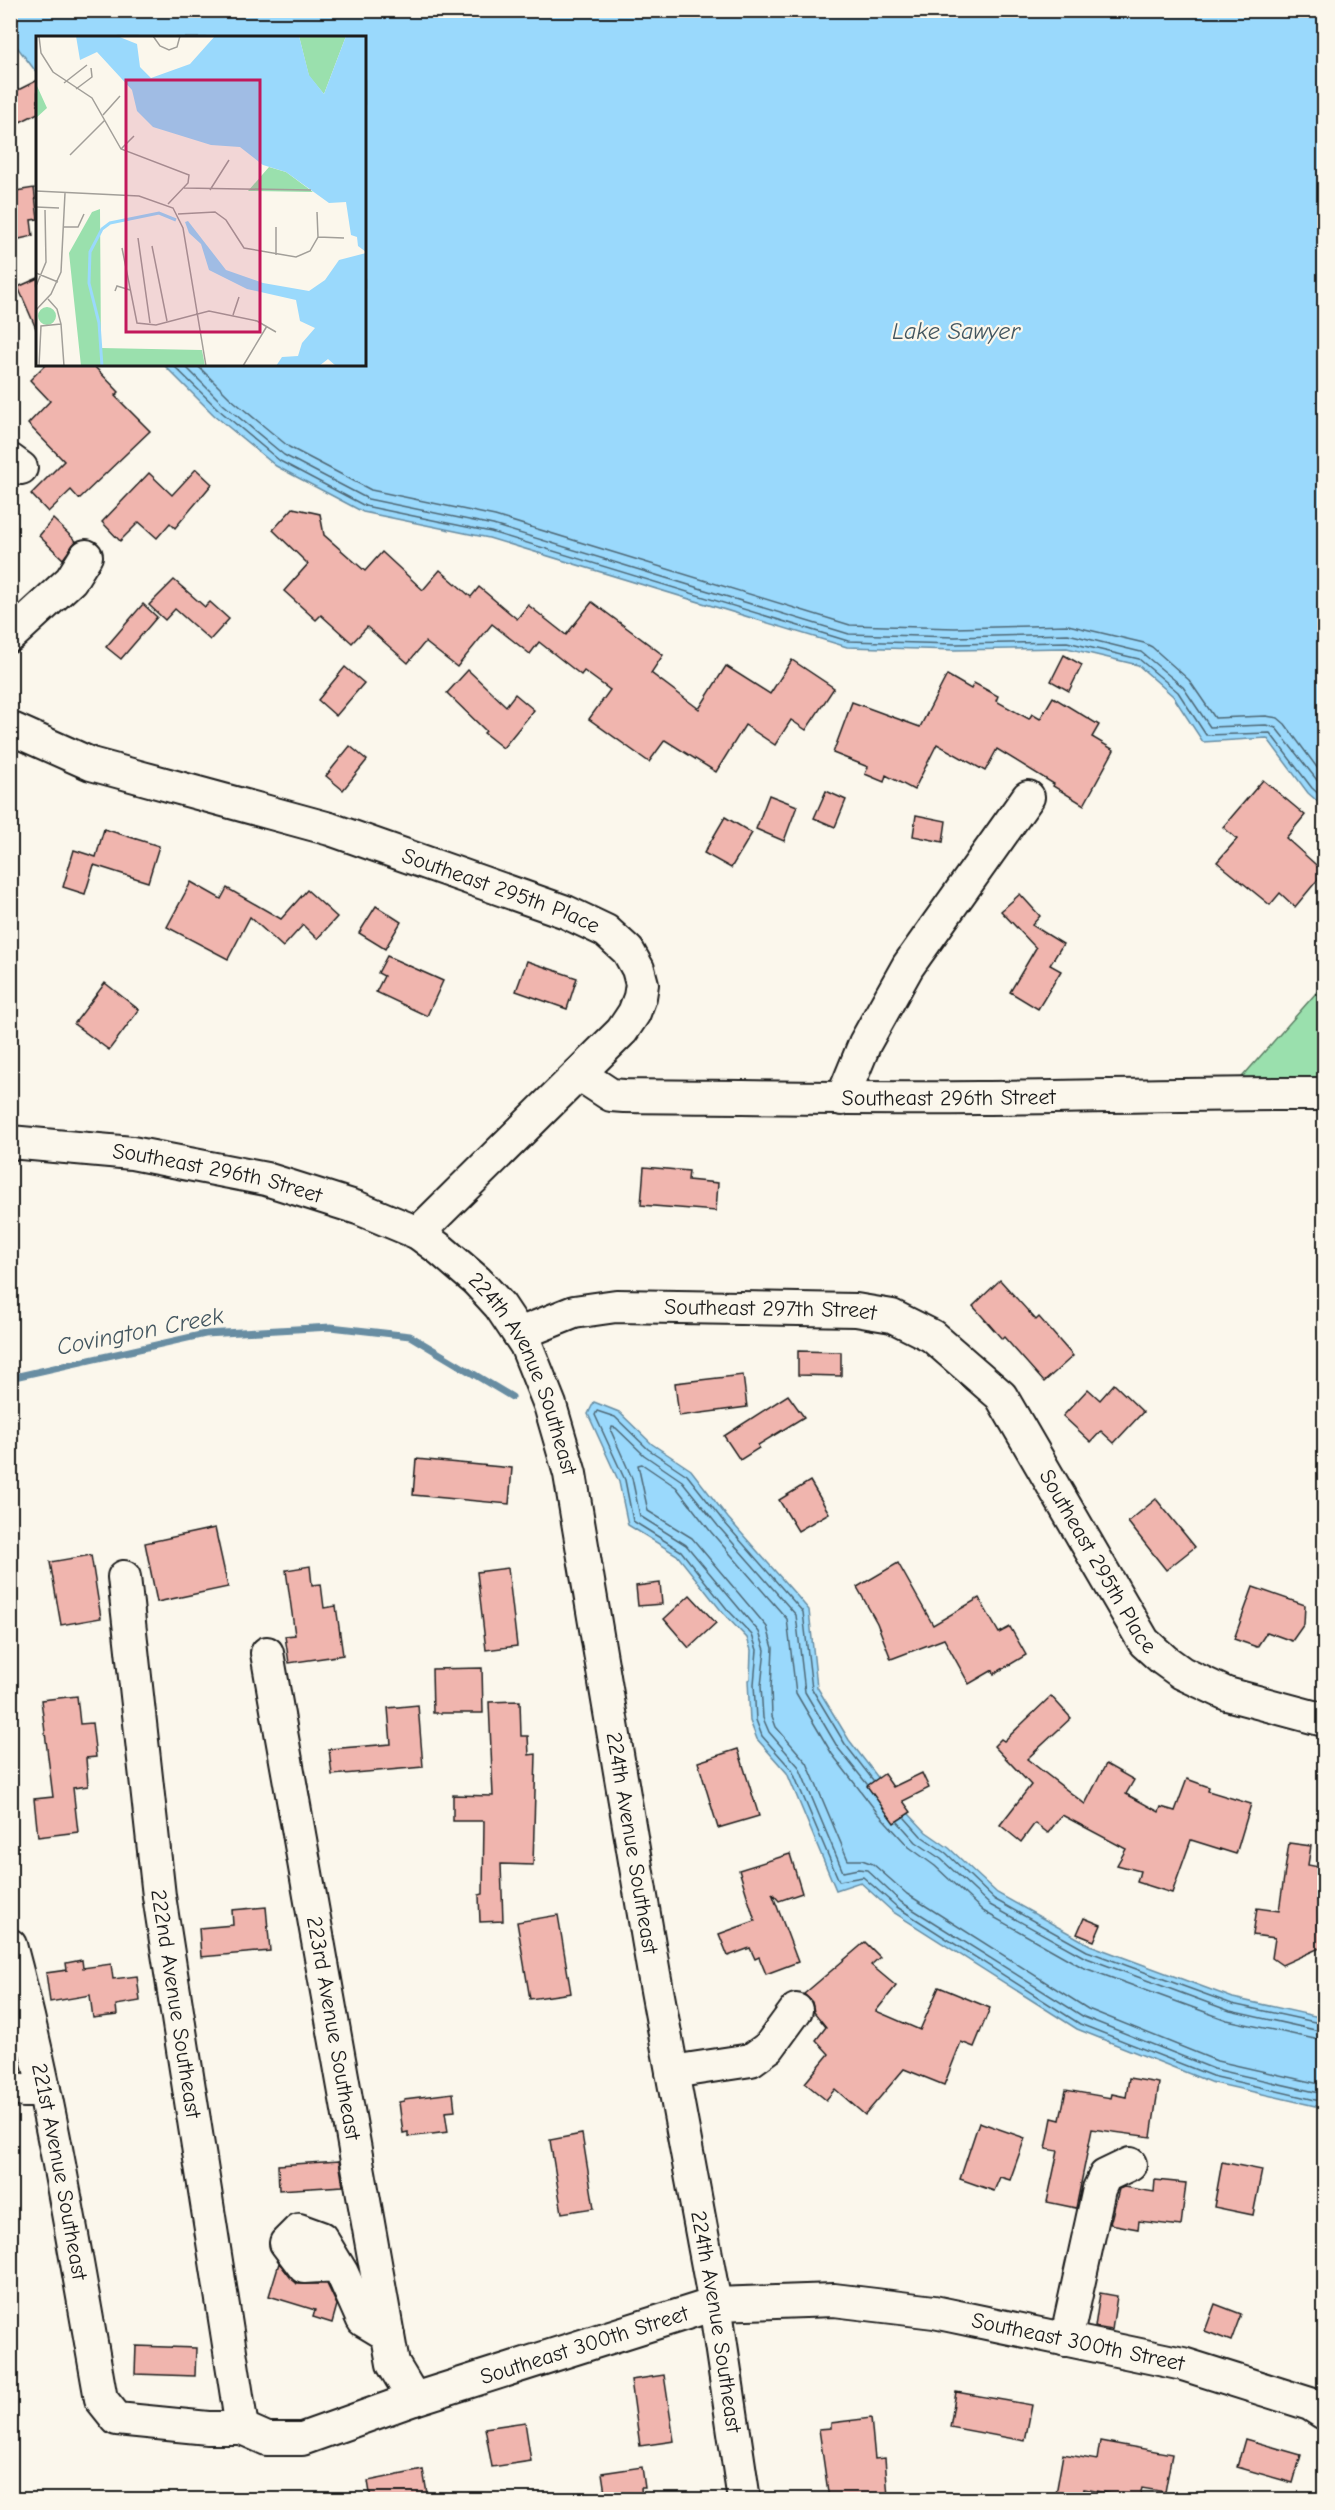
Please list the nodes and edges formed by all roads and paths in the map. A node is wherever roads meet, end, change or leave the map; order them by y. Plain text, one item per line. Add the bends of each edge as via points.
1 (86, 556) dead end
2 (10, 636) edge
3 (10, 728) edge
4 (1028, 797) dead end
5 (579, 1074) junction
6 (1324, 1094) edge
7 (842, 1099) junction
8 (10, 1142) edge
9 (418, 1233) junction
10 (519, 1334) junction
11 (1001, 1396) joint
12 (124, 1577) dead end
13 (267, 1653) dead end
14 (1324, 1720) edge
15 (10, 1945) edge
16 (796, 2010) dead end
17 (672, 2072) junction
18 (10, 2086) edge
19 (44, 2091) junction
20 (1130, 2164) dead end
21 (338, 2265) dead end
22 (715, 2304) junction
23 (388, 2335) junction
24 (1066, 2340) junction
25 (414, 2399) junction
26 (101, 2400) joint
27 (1324, 2413) edge
28 (242, 2428) junction
29 (744, 2499) edge

1 - 2 street via 70,580
3 - 5 street, Southeast 295th Place via 91,764 330,830 566,912 606,931 628,951 638,969 640,997 622,1031
4 - 7 street via 908,966 865,1043
5 - 7 street, Southeast 296th Street via 611,1095
5 - 9 street, Southeast 295th Place
6 - 7 street, Southeast 296th Street
8 - 9 street, Southeast 296th Street via 132,1153 266,1179 358,1208
9 - 10 street, 224th Avenue Southeast via 477,1281
10 - 11 street, Southeast 297th Street via 574,1312 616,1305 856,1310 892,1316 932,1335
10 - 17 street, 224th Avenue Southeast via 550,1405 570,1474
11 - 14 street, Southeast 295th Place via 1144,1642 1182,1673 1227,1694
12 - 28 street, 222nd Avenue Southeast via 159,1896
13 - 23 street, 223rd Avenue Southeast
15 - 19 street, 221st Avenue Southeast
16 - 17 street via 770,2047 751,2060
17 - 22 street, 224th Avenue Southeast
18 - 19 street
19 - 26 street, 221st Avenue Southeast
20 - 24 street via 1105,2176 1098,2189
21 - 23 street via 363,2320
22 - 24 street, Southeast 300th Street via 834,2300 934,2312
22 - 25 street, Southeast 300th Street
22 - 29 street, 224th Avenue Southeast
23 - 25 street, 223rd Avenue Southeast via 393,2364
24 - 27 street, Southeast 300th Street via 1183,2364 1310,2404
25 - 28 street, Southeast 300th Street via 302,2439 267,2439
26 - 28 street, Southeast 300th Street via 117,2419

